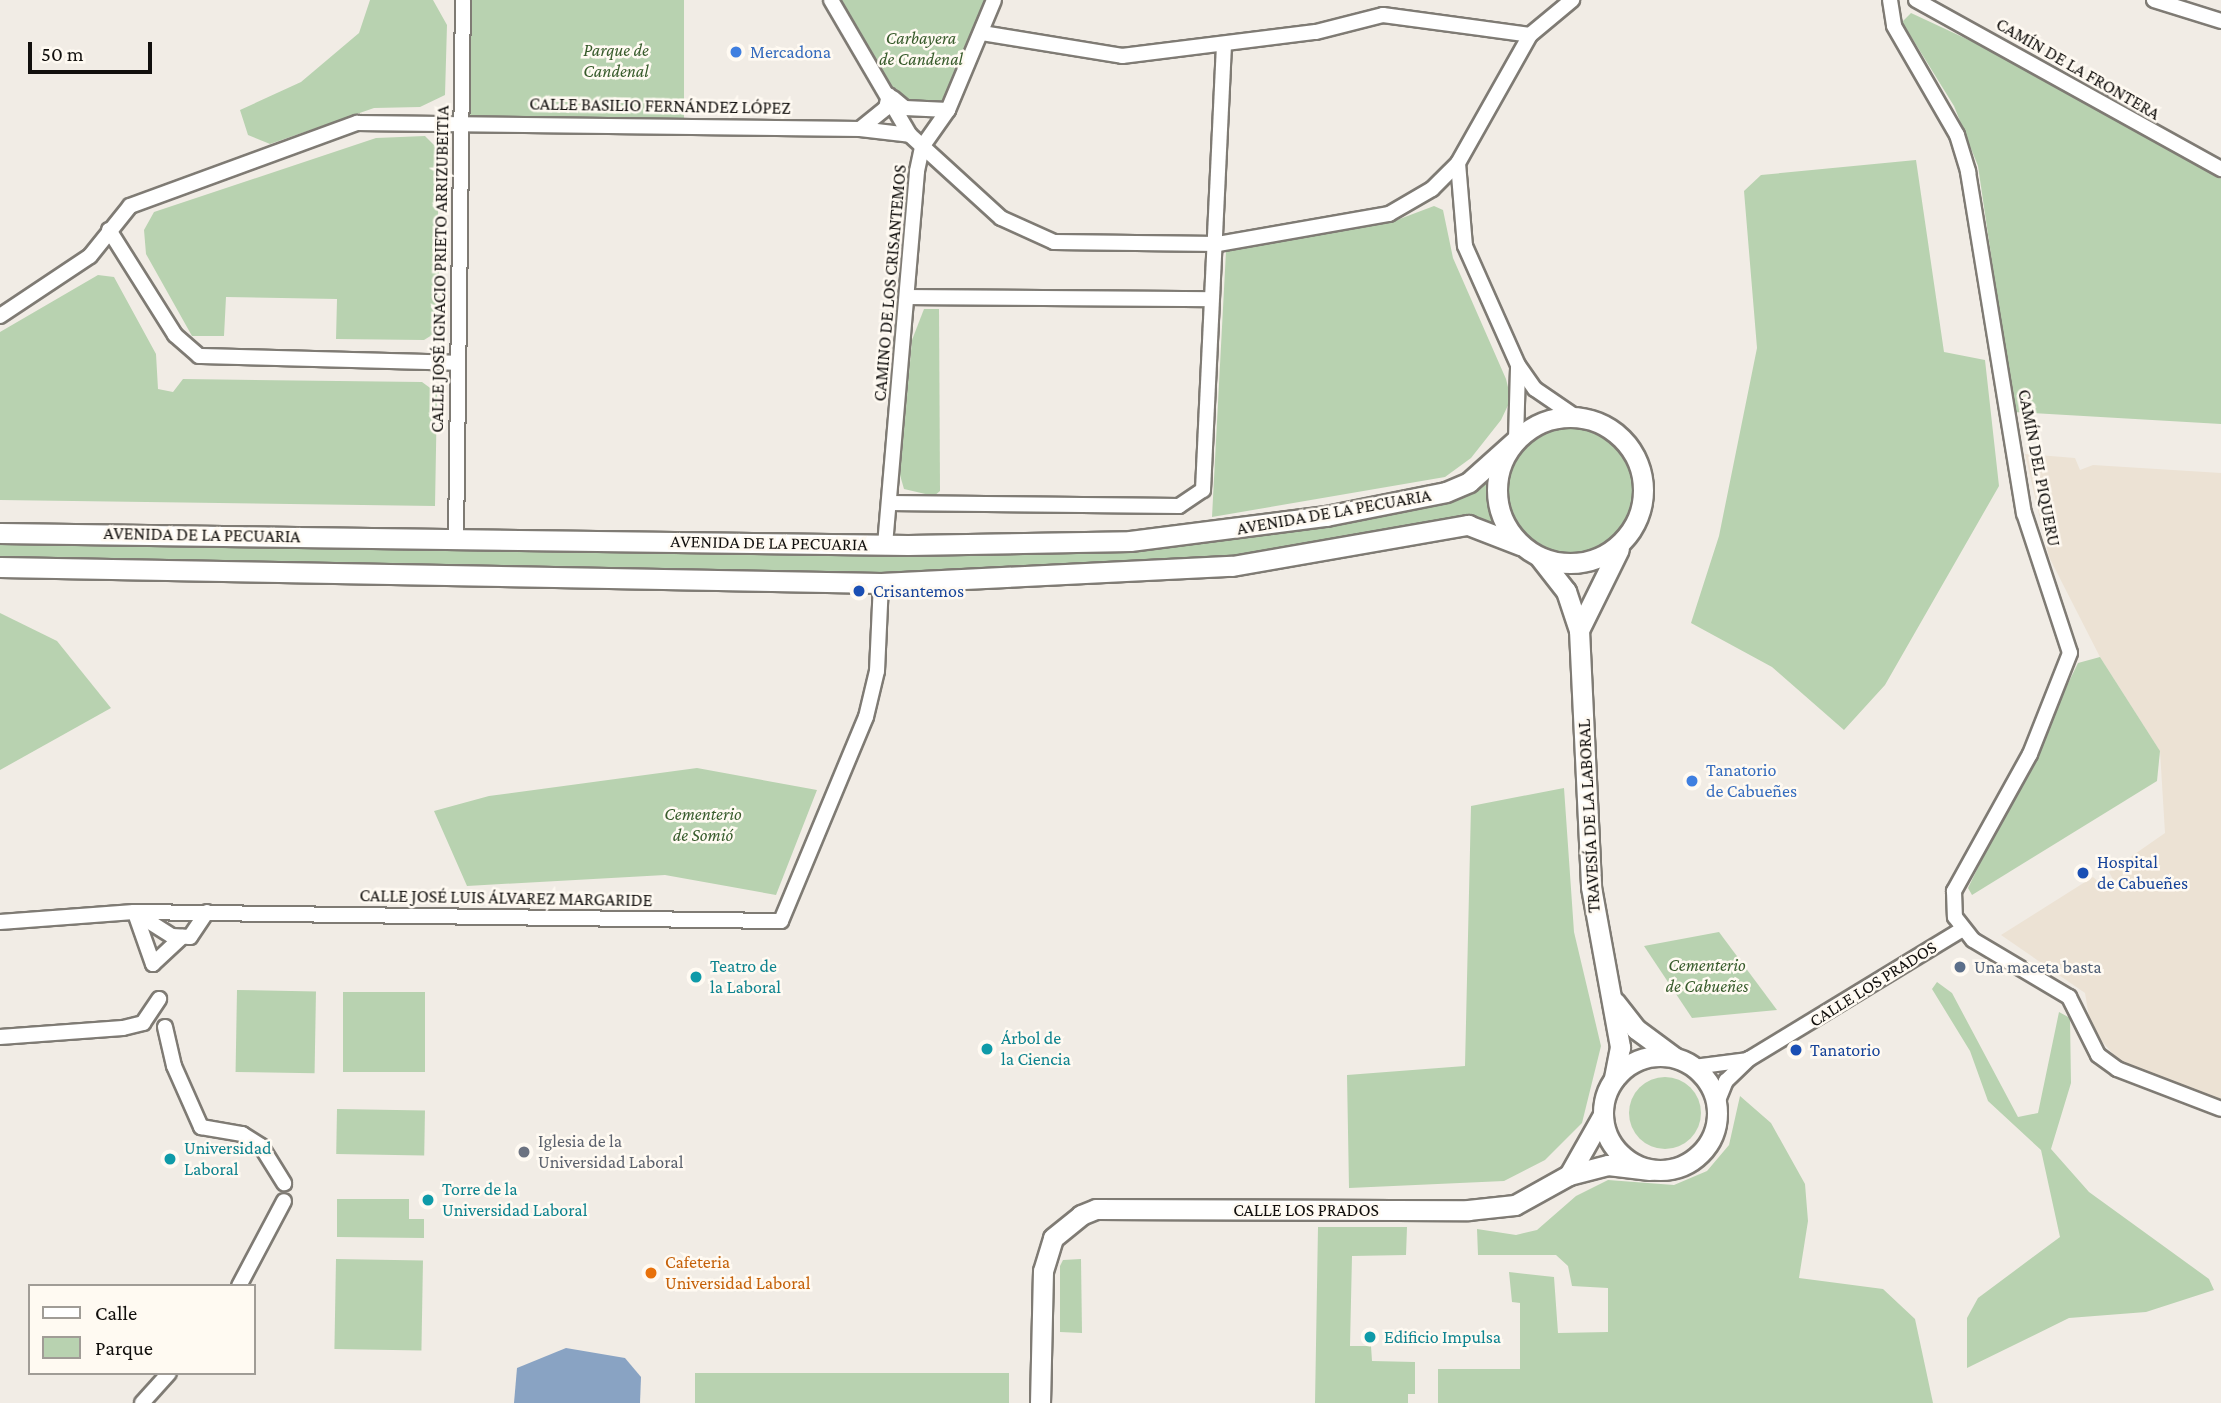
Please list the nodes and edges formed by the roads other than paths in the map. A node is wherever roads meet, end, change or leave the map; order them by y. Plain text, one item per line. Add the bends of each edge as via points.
1 (452, 0) edge
2 (463, 0) edge
3 (831, 0) edge
4 (995, 0) edge
5 (1572, 0) edge
6 (1890, 0) edge
7 (1916, 0) edge
8 (2154, 0) edge
9 (463, 18) junction
10 (2221, 21) edge
11 (982, 33) junction
12 (1530, 35) junction
13 (1224, 46) junction
14 (889, 95) junction
15 (948, 110) junction
16 (460, 123) junction
17 (860, 129) junction
18 (910, 135) junction
19 (922, 147) junction
20 (1458, 163) junction
21 (2221, 169) edge
22 (109, 230) junction
23 (1218, 244) junction
24 (910, 297) junction
25 (1211, 299) junction
26 (0, 316) edge
27 (458, 363) junction
28 (1518, 365) junction
29 (1576, 417) junction
30 (1516, 440) junction
31 (889, 503) junction
32 (0, 533) edge
33 (1626, 538) junction
34 (456, 539) junction
35 (885, 545) junction
36 (1520, 545) junction
37 (1540, 558) junction
38 (0, 567) edge
39 (881, 583) junction
40 (1579, 630) junction
41 (134, 912) junction
42 (207, 912) junction
43 (0, 922) edge
44 (1961, 930) junction
45 (182, 937) junction
46 (159, 999) dead end
47 (1614, 1001) junction
48 (165, 1027) dead end
49 (0, 1037) edge
50 (1749, 1059) junction
51 (1685, 1062) junction
52 (1614, 1079) junction
53 (1717, 1103) junction
54 (2221, 1110) edge
55 (1603, 1115) junction
56 (1650, 1170) junction
57 (1569, 1175) junction
58 (284, 1183) dead end
59 (284, 1201) dead end
60 (240, 1284) edge
61 (167, 1375) edge
62 (142, 1403) edge
63 (1041, 1403) edge

1 - 9 street
2 - 9 street, CALLE JOSÉ IGNACIO PRIETO ARRIZUBEITIA
3 - 14 street
4 - 11 street, CAMINO DE LOS CRISANTEMOS
5 - 12 street
6 - 44 street, CAMÍN DEL PIQUERU via 1894,26 1957,135 1968,172 2024,513 2070,653 2030,754 1954,891
7 - 21 street, CAMÍN DE LA FRONTERA
8 - 10 street
9 - 16 street, CALLE JOSÉ IGNACIO PRIETO ARRIZUBEITIA
11 - 13 street via 1098,55
11 - 15 street, CAMINO DE LOS CRISANTEMOS
12 - 13 street via 1383,15
12 - 20 street
13 - 23 street
14 - 15 street via 905,108
14 - 17 street via 887,108
14 - 18 street
15 - 19 street, CAMINO DE LOS CRISANTEMOS
16 - 17 street, CALLE BASILIO FERNÁNDEZ LÓPEZ
16 - 22 street, CALLE BASILIO FERNÁNDEZ LÓPEZ via 356,123 251,156 130,206
16 - 27 street, CALLE JOSÉ IGNACIO PRIETO ARRIZUBEITIA
17 - 18 street, CALLE BASILIO FERNÁNDEZ LÓPEZ
18 - 19 street
19 - 23 street via 1027,234 1054,242
19 - 24 street, CAMINO DE LOS CRISANTEMOS
20 - 23 street via 1432,189 1389,214
20 - 28 street via 1465,246
22 - 26 street, CALLE BASILIO FERNÁNDEZ LÓPEZ via 87,259
22 - 27 street via 174,335 199,356
23 - 25 street
24 - 25 street
24 - 31 street, CAMINO DE LOS CRISANTEMOS
25 - 31 street via 1207,457 1203,490 1194,501
27 - 34 street, CALLE JOSÉ IGNACIO PRIETO ARRIZUBEITIA
28 - 29 street via 1535,389
28 - 30 street
29 - 30 street via 1548,419
29 - 33 street via 1613,430 1640,468 1643,502
30 - 35 street, AVENIDA DE LA PECUARIA via 1469,482 1447,492 1326,516 1130,541
30 - 36 street via 1496,479 1502,522
31 - 35 street, CAMINO DE LOS CRISANTEMOS
32 - 34 street, AVENIDA DE LA PECUARIA
33 - 37 street via 1599,560
33 - 40 street, TRAVESÍA DE LA LABORAL via 1594,589
34 - 35 street, AVENIDA DE LA PECUARIA
36 - 37 street
36 - 39 street, AVENIDA DE LA PECUARIA via 1468,525 1232,566
37 - 40 street, TRAVESÍA DE LA LABORAL via 1566,591
38 - 39 street, AVENIDA DE LA PECUARIA
39 - 42 street, CALLE JOSÉ LUIS ÁLVAREZ MARGARIDE via 877,671 866,717 794,900 781,920
40 - 47 street, TRAVESÍA DE LA LABORAL via 1591,887 1597,943
41 - 42 street, CALLE JOSÉ LUIS ÁLVAREZ MARGARIDE
41 - 43 street, CALLE JOSÉ LUIS ÁLVAREZ MARGARIDE
41 - 45 street
41 - 45 street via 153,964
42 - 45 street via 202,928
44 - 50 street, CALLE LOS PRADOS
44 - 54 street via 2070,997 2098,1055 2117,1069
46 - 49 street via 143,1023
47 - 51 street, TRAVESÍA DE LA LABORAL via 1636,1029
47 - 52 street, TRAVESÍA DE LA LABORAL via 1620,1047
48 - 58 street via 174,1066 201,1127 242,1134 261,1146
50 - 51 street, CALLE LOS PRADOS
50 - 53 street, CALLE LOS PRADOS via 1726,1081
51 - 52 street via 1635,1062
51 - 53 street via 1710,1082
52 - 55 street
53 - 56 street via 1716,1125 1701,1153 1680,1167
55 - 56 street via 1615,1149
55 - 57 street
56 - 57 street, CALLE LOS PRADOS via 1608,1166
57 - 63 street, CALLE LOS PRADOS via 1515,1205 1468,1210 1096,1209 1064,1225 1048,1247
59 - 60 street
61 - 62 street

